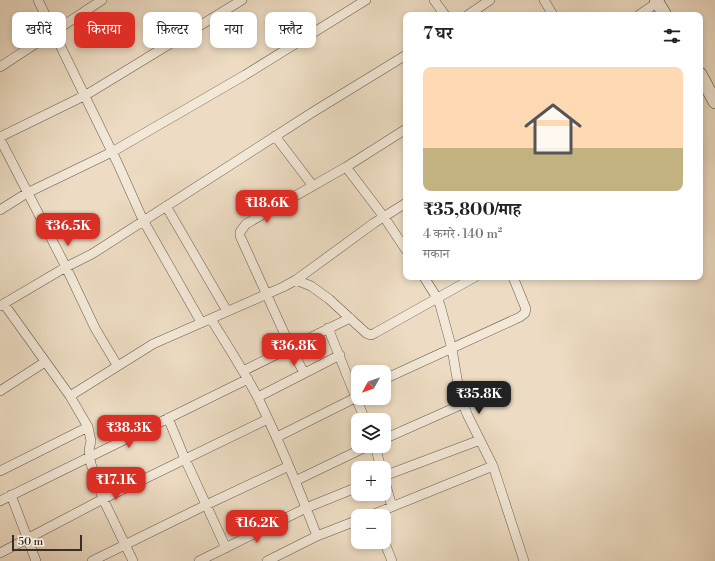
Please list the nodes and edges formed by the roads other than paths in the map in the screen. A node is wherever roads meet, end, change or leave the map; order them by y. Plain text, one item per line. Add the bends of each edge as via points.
1 (38, 0) edge
2 (102, 0) edge
3 (242, 0) edge
4 (366, 0) edge
5 (434, 0) edge
6 (490, 0) edge
7 (544, 0) edge
8 (657, 1) edge
9 (44, 12) edge
10 (443, 12) edge
11 (472, 12) edge
12 (551, 12) edge
13 (643, 12) edge
14 (663, 12) edge
15 (66, 24) edge
16 (29, 48) edge
17 (62, 48) edge
18 (403, 56) edge
19 (0, 67) edge
20 (703, 80) edge
21 (86, 95) junction
22 (715, 102) edge
23 (403, 131) edge
24 (275, 136) junction
25 (0, 138) edge
26 (112, 152) junction
27 (346, 167) junction
28 (313, 186) junction
29 (27, 193) junction
30 (403, 205) edge
31 (166, 206) junction
32 (0, 210) edge
33 (384, 216) junction
34 (143, 220) junction
35 (403, 245) edge
36 (66, 267) junction
37 (296, 280) junction
38 (426, 280) edge
39 (469, 280) edge
40 (514, 280) edge
41 (266, 294) junction
42 (437, 298) junction
43 (2, 305) edge
44 (227, 311) junction
45 (350, 318) junction
46 (211, 319) junction
47 (201, 322) junction
48 (328, 328) junction
49 (291, 348) junction
50 (452, 349) junction
51 (340, 355) junction
52 (45, 362) junction
53 (118, 366) junction
54 (304, 373) junction
55 (246, 375) junction
56 (391, 376) edge
57 (351, 384) edge
58 (0, 391) edge
59 (70, 396) junction
60 (258, 397) junction
61 (351, 400) edge
62 (463, 404) junction
63 (168, 418) junction
64 (268, 419) junction
65 (88, 427) junction
66 (391, 436) edge
67 (277, 437) junction
68 (480, 440) junction
69 (354, 453) edge
70 (90, 456) junction
71 (185, 459) junction
72 (289, 466) junction
73 (493, 466) junction
74 (0, 470) edge
75 (391, 474) edge
76 (296, 481) junction
77 (351, 490) edge
78 (11, 496) junction
79 (103, 499) junction
80 (0, 501) edge
81 (390, 501) edge
82 (206, 505) junction
83 (392, 507) junction
84 (306, 508) junction
85 (387, 509) edge
86 (351, 523) edge
87 (317, 536) junction
88 (27, 539) junction
89 (126, 544) junction
90 (226, 548) junction
91 (387, 549) edge
92 (0, 553) edge
93 (36, 561) edge
94 (92, 561) edge
95 (133, 561) edge
96 (199, 561) edge
97 (267, 561) edge
98 (392, 561) edge
99 (524, 561) edge

1 - 9 street
2 - 15 street
3 - 21 street
4 - 26 street via 245,75
5 - 10 street
6 - 11 street
7 - 12 street
8 - 13 street
8 - 14 street
16 - 19 street
17 - 21 street
18 - 24 street
20 - 22 street
21 - 25 street
21 - 26 street
23 - 27 street
24 - 28 street
24 - 31 street
25 - 29 street
26 - 29 street
26 - 34 street
27 - 28 street
27 - 33 street
28 - 41 street via 246,224 240,232
29 - 32 street
29 - 36 street
30 - 33 street
31 - 34 street
31 - 44 street
33 - 35 street
33 - 37 street
34 - 36 street via 92,254
34 - 47 street
36 - 43 street
36 - 53 street via 95,328
37 - 41 street
37 - 45 street via 311,286
38 - 42 street
39 - 42 street
40 - 50 street via 525,305 525,313
41 - 44 street
41 - 49 street
42 - 45 street via 371,335
42 - 50 street
43 - 52 street
44 - 46 street
45 - 48 street
46 - 47 street
46 - 55 street
47 - 53 street via 153,344
48 - 49 street
48 - 51 street
49 - 54 street
49 - 55 street
50 - 56 street
50 - 62 street
51 - 54 street
51 - 57 street
52 - 58 street
52 - 59 street
53 - 59 street
54 - 60 street
55 - 60 street
55 - 63 street
59 - 65 street
60 - 64 street
61 - 67 street
62 - 66 street
62 - 68 street
63 - 70 street
63 - 71 street
64 - 67 street
64 - 71 street
65 - 70 street via 91,440
65 - 74 street
67 - 72 street
68 - 73 street
68 - 75 street
69 - 76 street
70 - 78 street
70 - 79 street
71 - 79 street
71 - 82 street
72 - 76 street
72 - 82 street
73 - 83 street
73 - 99 street
76 - 84 street
77 - 84 street
78 - 80 street
78 - 88 street
79 - 88 street
79 - 89 street
81 - 83 street
82 - 89 street
82 - 90 street
83 - 85 street
84 - 87 street
84 - 90 street
86 - 87 street
87 - 97 street
88 - 92 street
88 - 93 street
89 - 94 street
89 - 95 street
90 - 96 street
91 - 98 street

